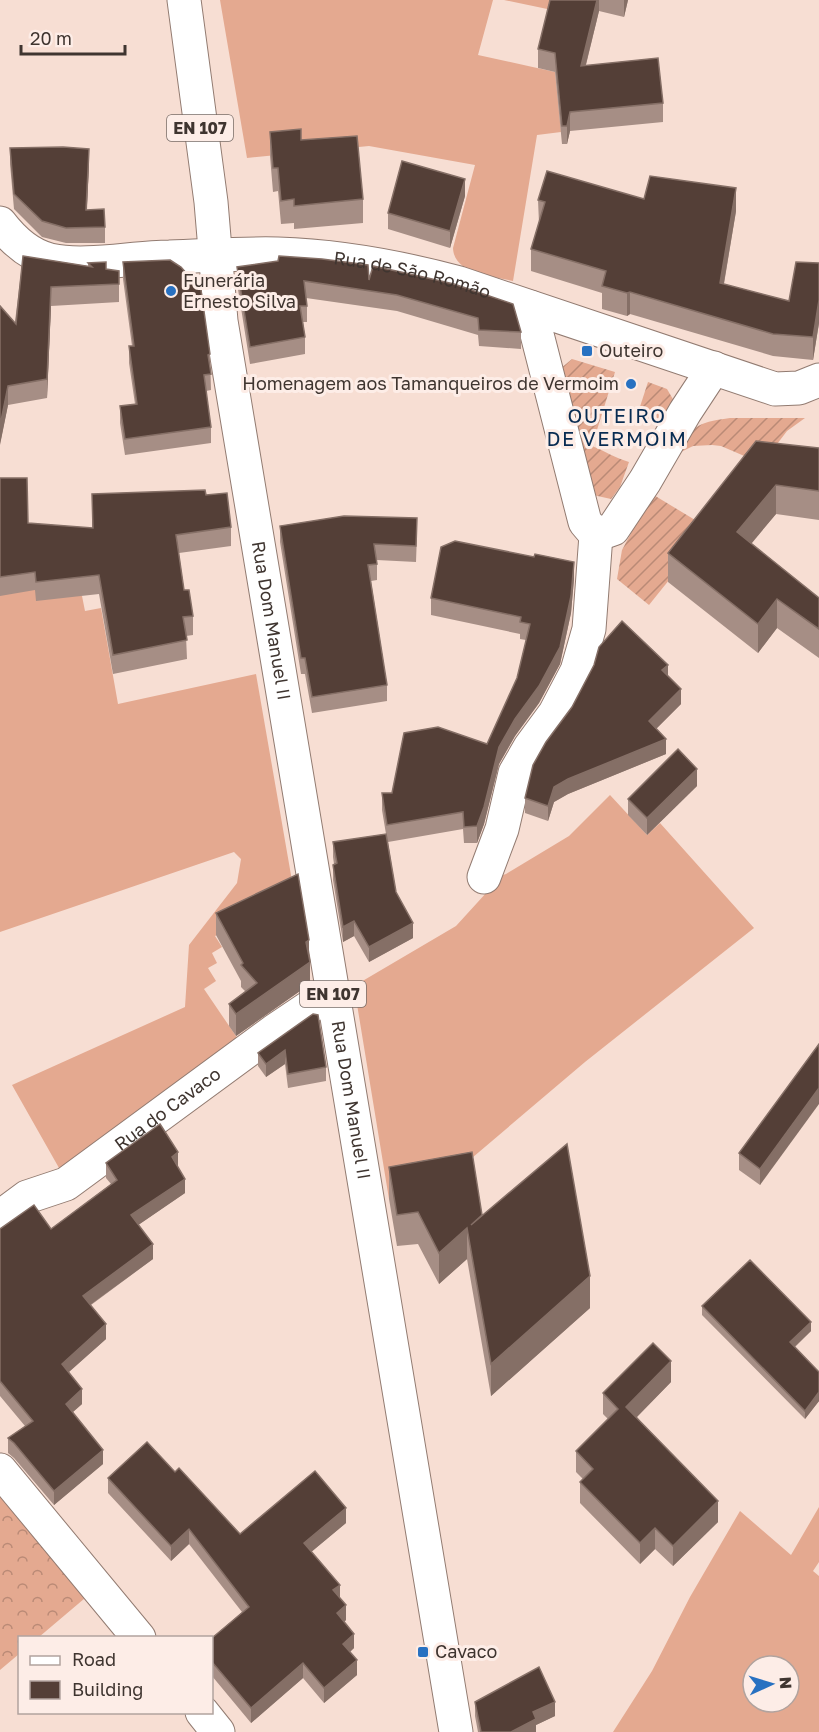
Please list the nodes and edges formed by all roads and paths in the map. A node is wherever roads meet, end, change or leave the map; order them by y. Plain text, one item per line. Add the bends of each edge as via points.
1 (184, 0) edge
2 (0, 223) edge
3 (214, 256) junction
4 (530, 307) junction
5 (714, 368) junction
6 (819, 380) edge
7 (596, 535) junction
8 (484, 877) dead end
9 (332, 992) junction
10 (0, 1216) edge
11 (0, 1470) edge
12 (137, 1636) edge
13 (203, 1714) edge
14 (218, 1732) edge
15 (456, 1732) edge

1 - 3 street, EN 107 via 211,202
2 - 3 street, Rua de São Romão via 24,248 49,260 67,263
3 - 4 street, Rua de São Romão via 278,254 372,263 427,274
3 - 9 street, Rua Dom Manuel II / EN 107 via 221,321
4 - 5 street, Rua de São Romão
4 - 7 street via 585,522
5 - 6 street, Rua de São Romão via 775,389 799,388
5 - 7 street via 614,529
7 - 8 street via 589,628 577,671 555,713 515,773 502,829
9 - 10 street, Rua do Cavaco via 66,1184 27,1197
9 - 15 street, Rua Dom Manuel II / EN 107
11 - 12 street
13 - 14 street

